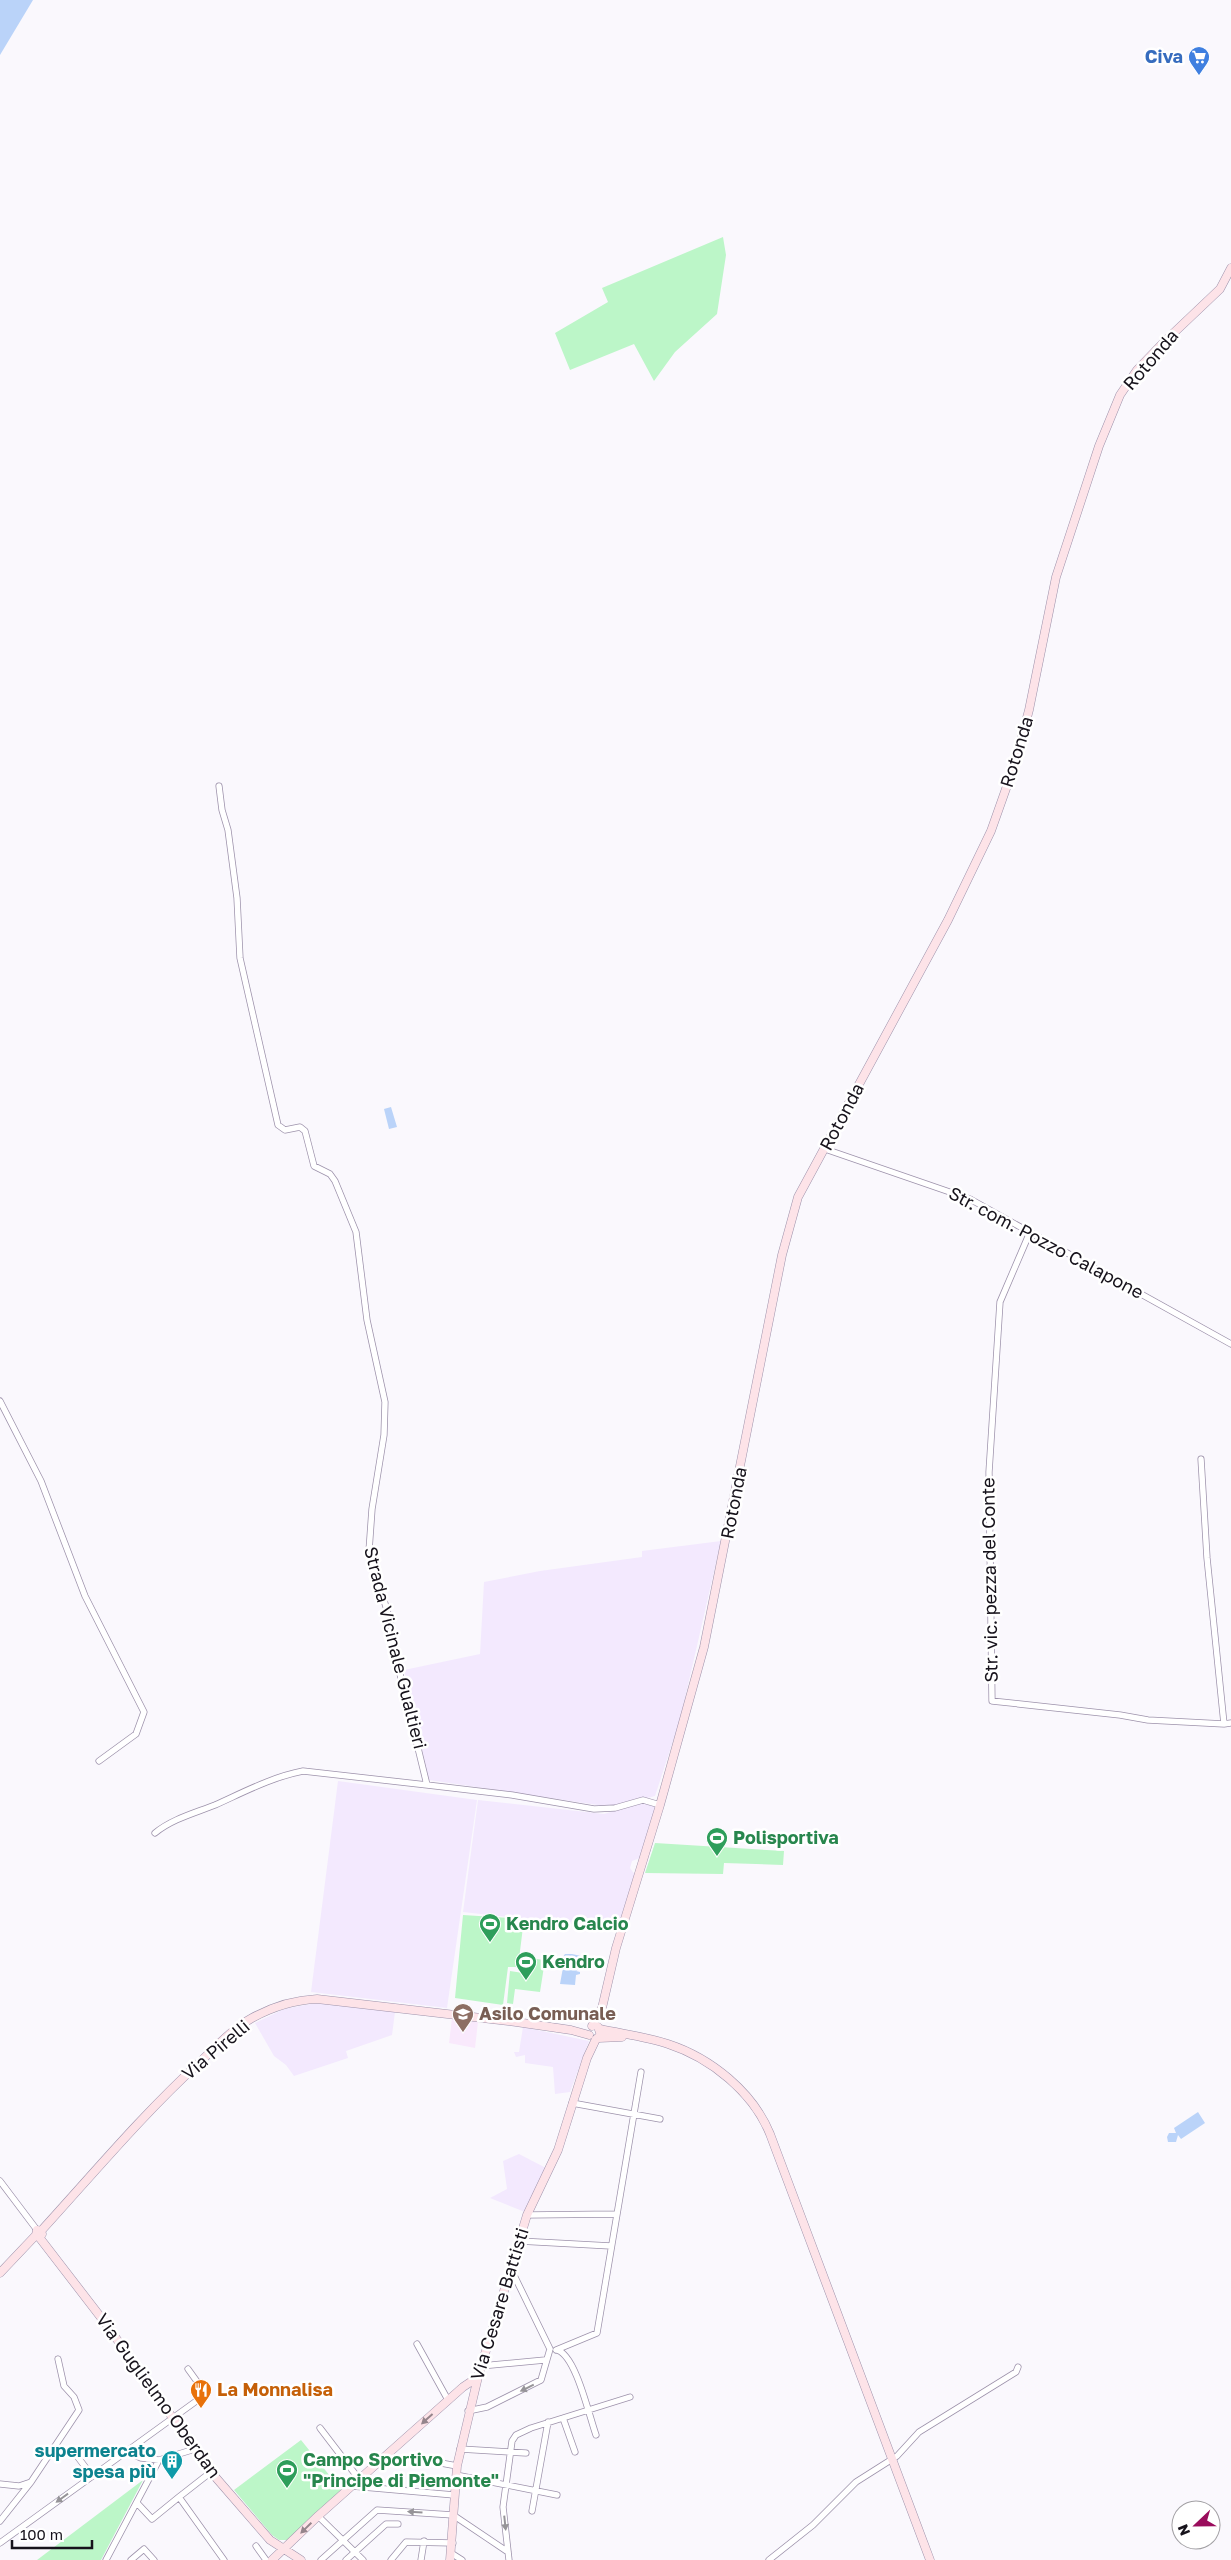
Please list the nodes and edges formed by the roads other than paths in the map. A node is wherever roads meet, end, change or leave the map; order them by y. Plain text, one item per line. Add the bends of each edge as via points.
1 (1231, 268) edge
2 (219, 786) dead end
3 (825, 1149) junction
4 (1030, 1232) junction
5 (1231, 1344) edge
6 (0, 1401) edge
7 (1201, 1459) dead end
8 (1228, 1723) edge
9 (98, 1761) dead end
10 (427, 1785) junction
11 (660, 1804) junction
12 (155, 1833) dead end
13 (596, 2027) junction
14 (571, 2030) junction
15 (629, 2036) junction
16 (593, 2037) junction
17 (641, 2072) dead end
18 (572, 2103) junction
19 (632, 2115) junction
20 (660, 2119) dead end
21 (0, 2181) edge
22 (617, 2214) junction
23 (527, 2215) junction
24 (38, 2233) junction
25 (519, 2241) junction
26 (611, 2246) junction
27 (510, 2267) junction
28 (0, 2273) edge
29 (417, 2344) dead end
30 (553, 2350) junction
31 (58, 2359) dead end
32 (545, 2360) junction
33 (481, 2366) junction
34 (1018, 2367) dead end
35 (188, 2369) dead end
36 (478, 2377) junction
37 (630, 2397) dead end
38 (448, 2400) junction
39 (587, 2410) junction
40 (468, 2411) junction
41 (563, 2418) junction
42 (172, 2419) junction
43 (548, 2422) junction
44 (320, 2428) dead end
45 (596, 2436) dead end
46 (195, 2449) junction
47 (460, 2449) junction
48 (74, 2452) dead end
49 (127, 2452) junction
50 (510, 2452) junction
51 (575, 2452) dead end
52 (526, 2454) dead end
53 (892, 2459) junction
54 (159, 2460) junction
55 (430, 2461) dead end
56 (457, 2466) junction
57 (211, 2472) junction
58 (456, 2475) junction
59 (92, 2476) junction
60 (359, 2479) junction
61 (31, 2482) junction
62 (0, 2484) edge
63 (505, 2485) junction
64 (351, 2486) junction
65 (536, 2491) junction
66 (454, 2495) junction
67 (557, 2495) dead end
68 (179, 2497) junction
69 (137, 2503) junction
70 (532, 2511) dead end
71 (453, 2515) junction
72 (318, 2516) junction
73 (0, 2521) edge
74 (398, 2524) dead end
75 (342, 2541) junction
76 (424, 2542) junction
77 (0, 2543) edge
78 (453, 2543) junction
79 (256, 2546) dead end
80 (283, 2550) junction
81 (508, 2552) junction
82 (354, 2553) junction
83 (451, 2556) edge
84 (106, 2560) edge
85 (131, 2560) edge
86 (154, 2560) edge
87 (224, 2560) edge
88 (266, 2560) edge
89 (272, 2560) edge
90 (301, 2560) edge
91 (321, 2560) edge
92 (346, 2560) edge
93 (363, 2560) edge
94 (391, 2560) edge
95 (420, 2560) edge
96 (462, 2560) edge
97 (509, 2560) edge
98 (770, 2560) edge
99 (930, 2560) edge

1 - 3 main road, Rotonda via 1220,289 1137,370 1120,395 1098,446 1056,577 1030,710 991,831 948,920
2 - 10 street, Strada Vicinale Gualtieri via 237,898 240,958 278,1125 285,1130 300,1127 305,1131 314,1166 336,1181 356,1232 367,1320 385,1402 384,1435 369,1551 390,1620
3 - 4 street, Str. com. Pozzo Calapone via 948,1190 987,1207
3 - 11 main road, Rotonda via 798,1197 782,1255 704,1647
4 - 5 street, Str. com. Pozzo Calapone
4 - 8 street, Str. vic. pezza del Conte via 1000,1302 989,1472 992,1701 1148,1720
6 - 9 street via 41,1481 85,1596 144,1712 136,1734
7 - 8 street via 1207,1558
10 - 11 street via 594,1809 615,1808 643,1800
10 - 12 street via 296,1772 163,1826
11 - 13 main road, Rotonda via 616,1948
13 - 14 main road, Via Pirelli
13 - 15 main road
13 - 16 main road
13 - 16 main road
14 - 16 main road, Via Pirelli
14 - 24 main road, Via Pirelli via 317,1999 278,2007 251,2019 230,2034 178,2082
15 - 16 main road, Via Pirelli
15 - 53 main road via 669,2044 694,2055 736,2085 758,2110 770,2134
16 - 18 main road, Via Cesare Battisti
17 - 19 street
18 - 19 street
18 - 23 main road, Via Cesare Battisti via 558,2150
19 - 20 street
19 - 22 street
21 - 24 street, Via Guglielmo Oberdan
22 - 23 street
22 - 26 street
23 - 25 main road, Via Cesare Battisti
24 - 28 main road, Via Pirelli
24 - 42 main road, Via Guglielmo Oberdan
25 - 26 street
25 - 27 main road, Via Cesare Battisti
26 - 30 street via 597,2333
27 - 30 street
27 - 33 main road, Via Cesare Battisti
29 - 38 street
30 - 32 street
30 - 39 street via 565,2354 572,2365
31 - 61 street via 64,2386 74,2397 79,2410
32 - 33 street
32 -> 40 street via 541,2380 487,2407
33 - 36 main road, Via Cesare Battisti
34 - 53 street via 1016,2372 919,2432
35 - 42 street via 206,2394
36 - 38 main road
36 - 40 main road, Via Cesare Battisti
37 - 39 street
38 -> 60 main road
39 - 41 street
39 - 45 street
40 - 47 main road, Via Cesare Battisti
41 - 43 street
41 - 51 street
42 - 46 main road, Via Guglielmo Oberdan
42 - 49 street
43 - 50 street via 516,2435
43 - 65 street
44 - 60 street
46 - 54 street
46 - 57 main road, Via Guglielmo Oberdan
47 - 50 street
47 - 56 main road, Via Cesare Battisti
48 - 59 street
49 - 54 street
49 - 59 street
50 - 52 street
50 - 63 street
53 - 98 street via 856,2482 813,2525
53 - 99 main road
54 - 69 street
55 - 56 street
56 - 58 main road, Via Cesare Battisti
57 - 68 street
57 - 80 main road, Via Guglielmo Oberdan via 270,2540
58 - 63 street
58 - 66 main road, Via Cesare Battisti
59 -> 77 street
60 - 64 main road
61 - 62 street via 20,2486
61 - 73 street
63 - 65 street
63 -> 81 street via 503,2508
64 - 66 street
64 - 72 main road
65 - 67 street
65 - 70 street
66 - 71 main road, Via Cesare Battisti
68 - 69 street via 152,2519
68 - 87 street
69 - 84 street
71 -> 75 street via 377,2510
71 - 78 main road, Via Cesare Battisti
71 - 81 street
72 - 75 street
72 -> 80 main road
74 - 82 street via 386,2524
75 - 82 street
75 - 91 street
76 - 78 street
76 - 94 street via 406,2542
76 - 95 street
78 - 83 main road, Via Cesare Battisti
79 - 88 street
80 - 89 main road
80 - 90 main road, Via Guglielmo Oberdan
81 - 97 street
82 - 92 street
82 - 93 street
83 - 96 street
85 - 86 street via 144,2549

